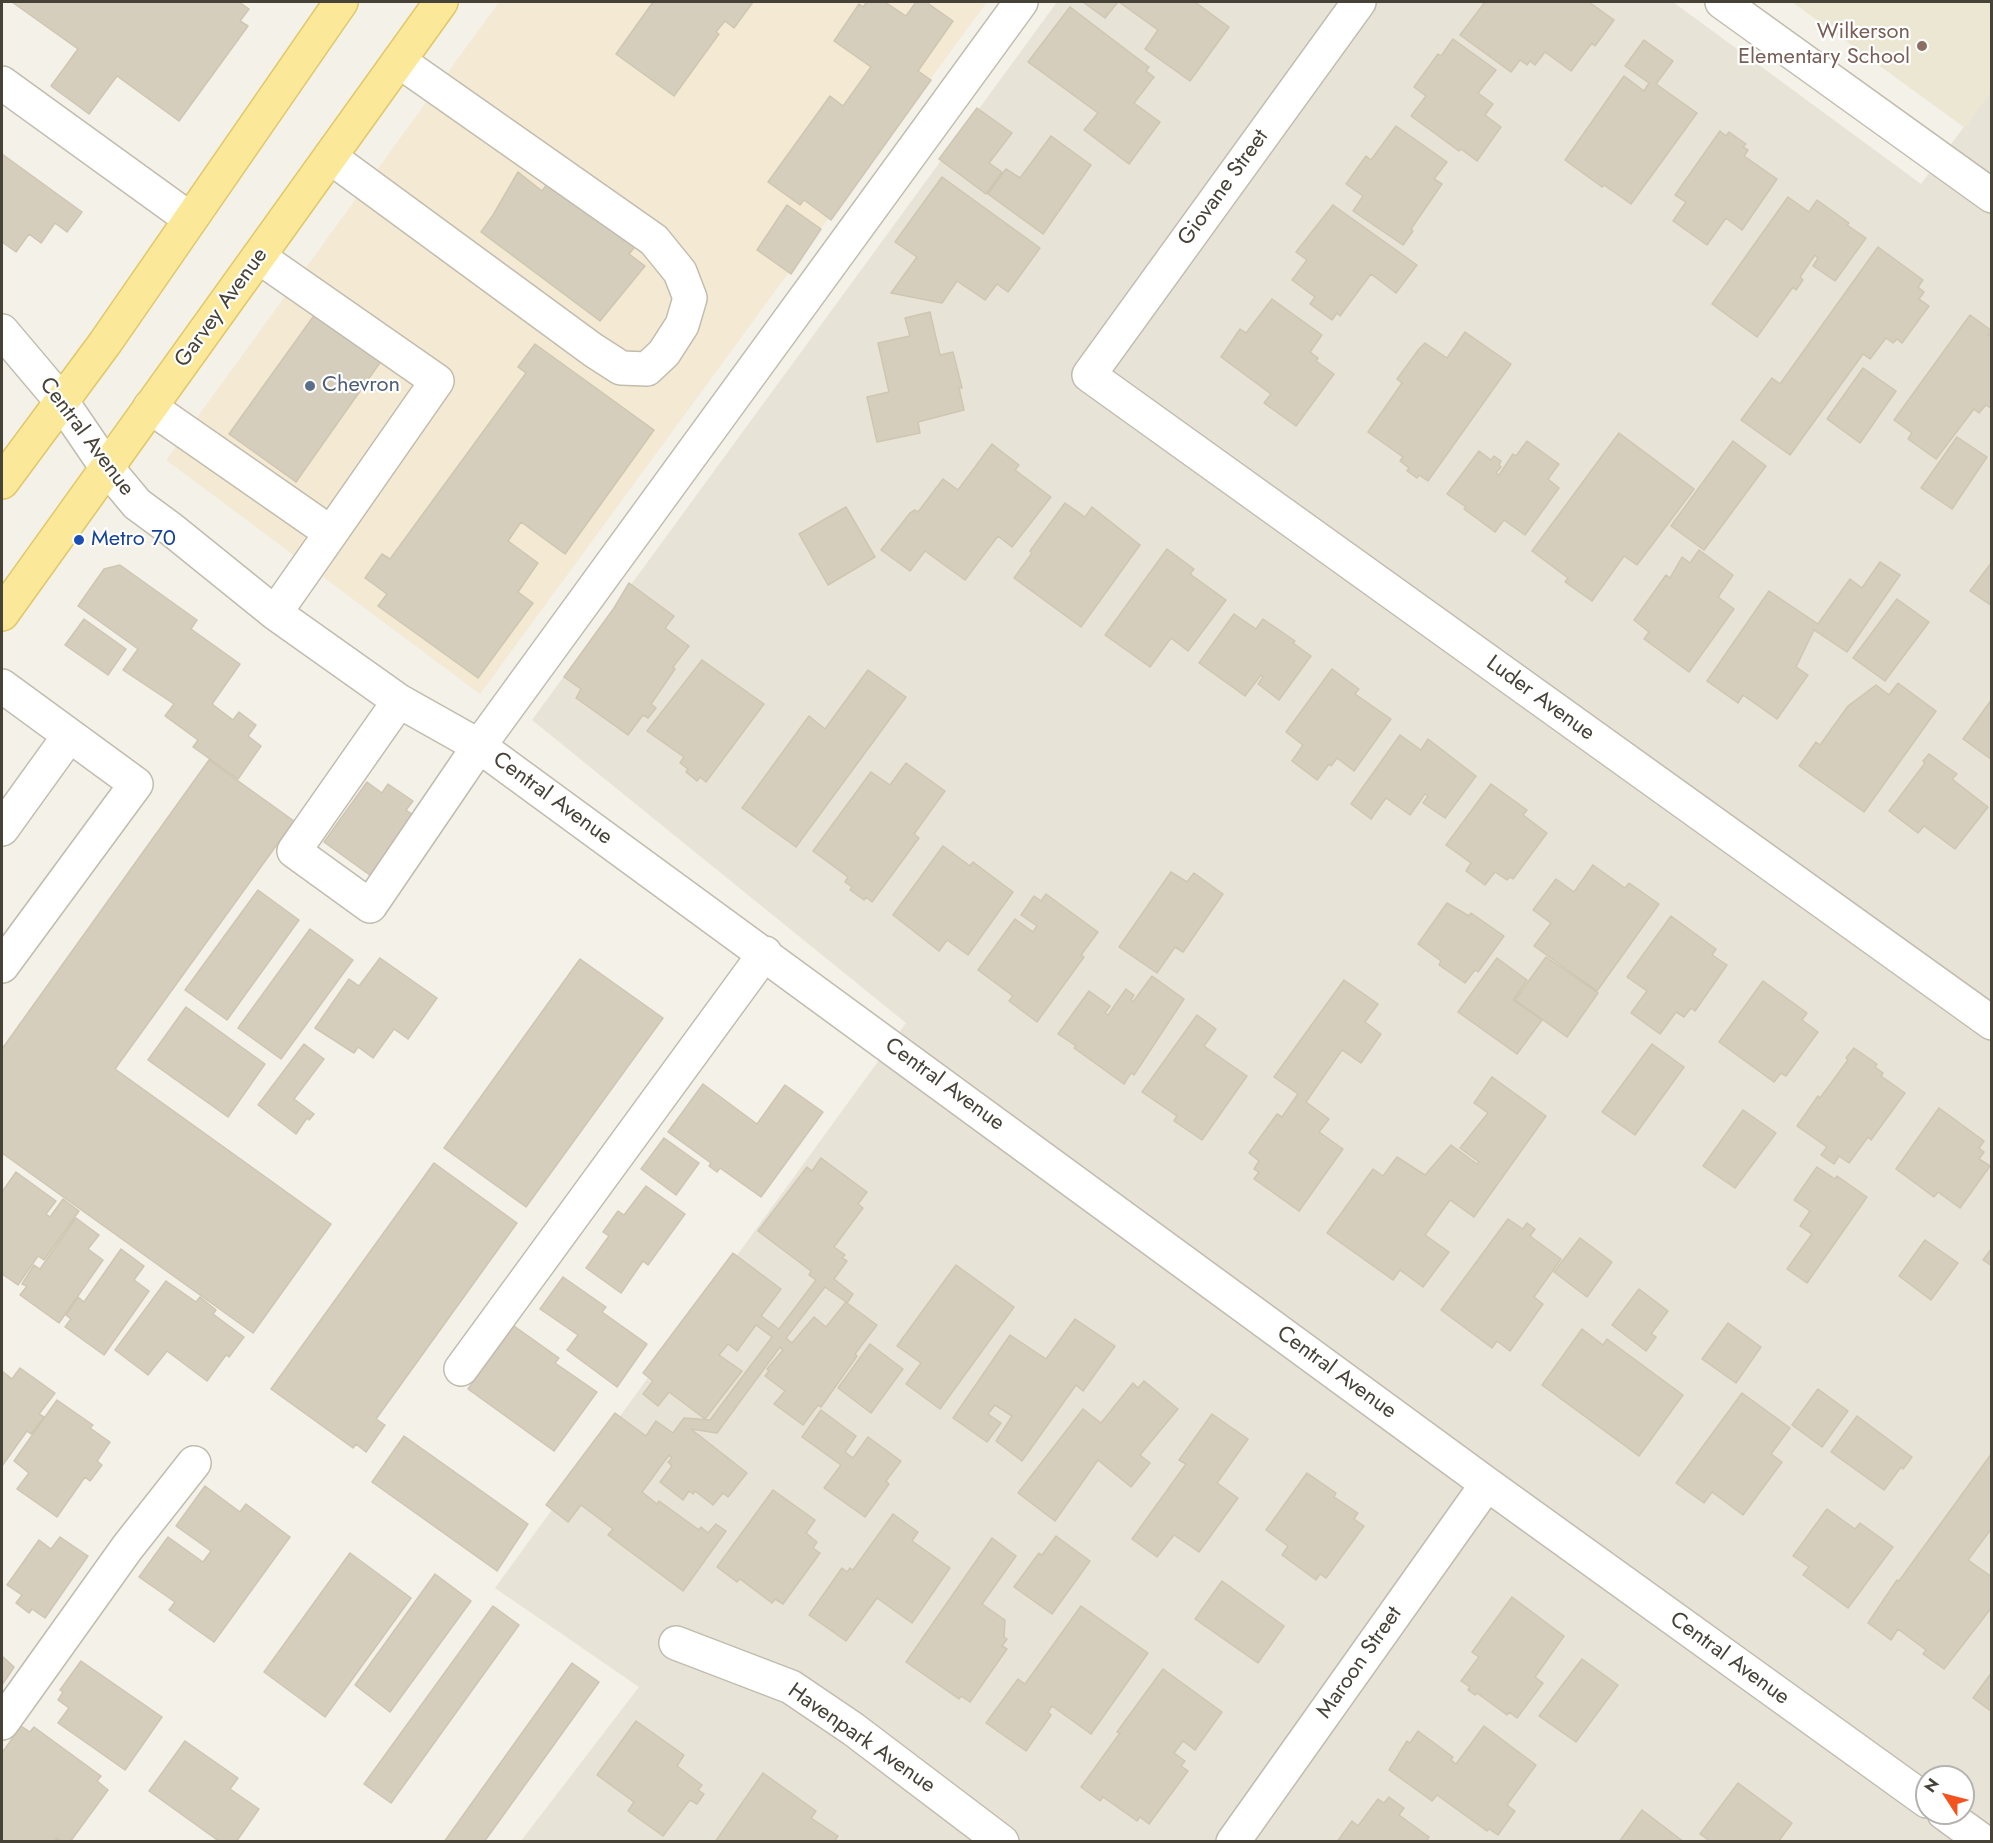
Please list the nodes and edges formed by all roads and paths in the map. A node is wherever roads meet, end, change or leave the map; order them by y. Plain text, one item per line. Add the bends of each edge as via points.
1 (341, 2) edge
2 (441, 2) edge
3 (1021, 2) edge
4 (1359, 2) edge
5 (1722, 2) edge
6 (399, 61) junction
7 (2, 82) edge
8 (330, 157) junction
9 (1992, 196) edge
10 (190, 219) junction
11 (259, 256) junction
12 (2, 332) edge
13 (1089, 375) joint
14 (62, 402) junction
15 (150, 407) junction
16 (108, 468) junction
17 (2, 482) edge
18 (331, 533) junction
19 (274, 612) junction
20 (2, 614) edge
21 (2, 686) edge
22 (399, 701) junction
23 (69, 736) junction
24 (480, 746) junction
25 (2, 829) edge
26 (765, 953) junction
27 (2, 966) edge
28 (1992, 1023) edge
29 (461, 1369) dead end
30 (194, 1463) dead end
31 (1487, 1485) junction
32 (676, 1643) dead end
33 (2, 1723) edge
34 (1915, 1792) edge
35 (1961, 1825) edge
36 (1002, 1842) edge
37 (1233, 1842) edge
38 (1984, 1842) edge

1 - 10 main road
2 - 6 main road, Garvey Avenue
3 - 24 street
4 - 13 street, Giovane Street
5 - 9 street
6 - 8 main road, Garvey Avenue
6 - 8 street via 654,240 680,272 690,298 682,325 664,353 647,369 621,368
7 - 10 street
8 - 11 main road, Garvey Avenue
10 - 14 main road
11 - 15 main road, Garvey Avenue
11 - 18 street via 437,381
12 - 14 street, Central Avenue
13 - 28 street, Luder Avenue
14 - 16 street, Central Avenue
14 - 17 main road
15 - 16 main road, Garvey Avenue
15 - 18 street
16 - 19 street, Central Avenue via 136,504
16 - 20 main road, Garvey Avenue
18 - 19 street
19 - 22 street, Central Avenue
21 - 23 street
22 - 24 street, Central Avenue
22 - 24 street via 294,851 370,906
23 - 25 street
23 - 27 street via 136,784
24 - 26 street, Central Avenue
26 - 29 street
26 - 31 street, Central Avenue
30 - 33 street via 127,1548
31 - 34 street, Central Avenue
31 - 37 street, Maroon Street
32 - 36 street, Havenpark Avenue via 791,1687 853,1728
35 - 38 street

